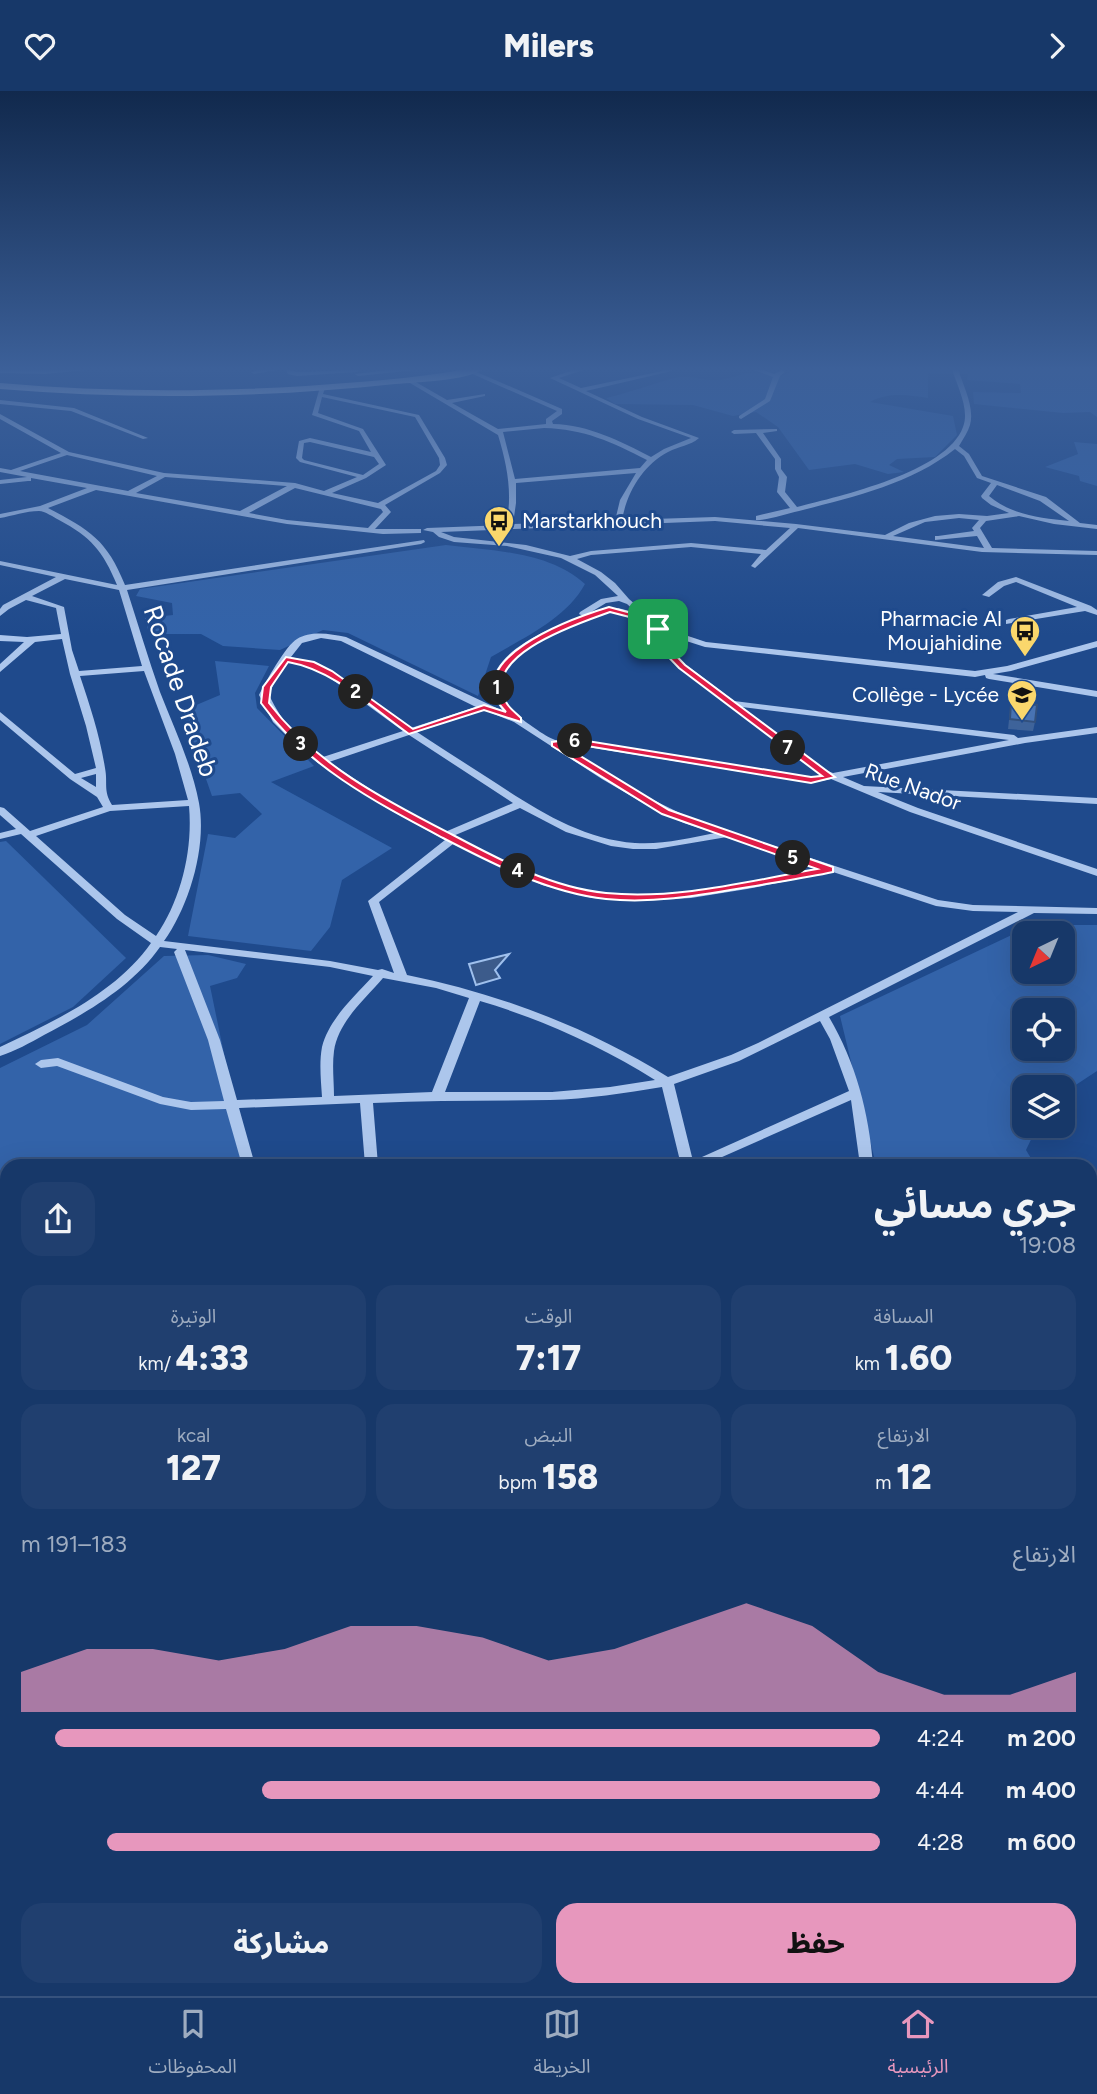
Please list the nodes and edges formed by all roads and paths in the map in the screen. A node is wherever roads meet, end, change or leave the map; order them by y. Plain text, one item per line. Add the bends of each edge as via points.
1 (53, 458) edge
2 (89, 458) edge
3 (299, 458) edge
4 (377, 458) edge
5 (441, 458) edge
6 (507, 458) edge
7 (648, 458) edge
8 (655, 458) edge
9 (777, 458) edge
10 (943, 458) edge
11 (969, 458) edge
12 (652, 460) junction
13 (0, 470) edge
14 (642, 470) junction
15 (11, 472) junction
16 (164, 475) junction
17 (364, 477) junction
18 (47, 478) junction
19 (511, 481) junction
20 (0, 482) edge
21 (995, 483) junction
22 (295, 485) junction
23 (96, 487) junction
24 (327, 492) junction
25 (130, 493) junction
26 (380, 505) junction
27 (42, 508) junction
28 (795, 509) junction
29 (241, 514) junction
30 (1021, 514) junction
31 (0, 516) edge
32 (985, 518) junction
33 (749, 521) junction
34 (618, 522) junction
35 (1077, 524) junction
36 (509, 526) junction
37 (796, 526) junction
38 (1097, 527) edge
39 (457, 529) junction
40 (369, 531) junction
41 (422, 531) junction
42 (396, 533) junction
43 (979, 533) junction
44 (888, 536) junction
45 (433, 539) junction
46 (407, 541) junction
47 (919, 541) junction
48 (989, 550) junction
49 (766, 552) junction
50 (1097, 553) edge
51 (569, 559) junction
52 (0, 563) edge
53 (755, 566) dead end
54 (64, 576) junction
55 (606, 580) junction
56 (121, 588) junction
57 (986, 595) dead end
58 (25, 597) junction
59 (628, 601) junction
60 (608, 606) junction
61 (1093, 606) edge
62 (1097, 613) edge
63 (0, 614) edge
64 (645, 619) junction
65 (575, 621) joint
66 (1009, 622) dead end
67 (673, 635) junction
68 (65, 636) junction
69 (0, 638) edge
70 (32, 640) junction
71 (658, 642) junction
72 (1097, 644) edge
73 (286, 659) junction
74 (148, 668) junction
75 (0, 669) edge
76 (74, 674) junction
77 (975, 674) junction
78 (1097, 694) edge
79 (729, 703) junction
80 (484, 707) junction
81 (0, 715) edge
82 (518, 720) junction
83 (1097, 730) edge
84 (412, 733) junction
85 (1025, 740) junction
86 (555, 744) junction
87 (321, 761) junction
88 (101, 770) junction
89 (73, 777) junction
90 (831, 777) junction
91 (856, 787) junction
92 (101, 795) junction
93 (1097, 801) edge
94 (194, 803) junction
95 (520, 804) junction
96 (109, 809) junction
97 (0, 810) edge
98 (0, 827) edge
99 (24, 831) junction
100 (726, 835) junction
101 (0, 836) edge
102 (449, 838) junction
103 (829, 870) junction
104 (1097, 873) edge
105 (1031, 911) junction
106 (1097, 911) edge
107 (160, 944) junction
108 (180, 952) dead end
109 (382, 972) junction
110 (401, 975) junction
111 (476, 995) junction
112 (823, 1016) junction
113 (0, 1052) edge
114 (41, 1064) dead end
115 (667, 1082) junction
116 (856, 1093) junction
117 (437, 1095) junction
118 (366, 1099) junction
119 (328, 1100) junction
120 (232, 1104) junction
121 (246, 1159) edge
122 (371, 1159) edge
123 (686, 1159) edge
124 (708, 1159) edge
125 (866, 1159) edge

1 - 15 street
2 - 16 street
3 - 17 street
4 - 17 street via 382,467
5 - 26 street via 444,464 438,472
6 - 19 street
7 - 12 street
8 - 12 street
9 - 28 street via 781,492
10 - 28 street via 904,477
11 - 21 street via 977,476
12 - 14 street
13 - 15 street
14 - 19 street
14 - 34 street via 623,500
15 - 18 street
16 - 22 street
16 - 25 street
17 - 24 street
18 - 20 street
18 - 23 street
19 - 36 street
21 - 30 street via 986,499
21 - 35 street via 1046,501
22 - 24 street
22 - 29 street
23 - 25 street
23 - 27 street
24 - 26 street
25 - 29 street
26 - 40 street via 387,512
27 - 31 street
27 - 56 street, Rocade Dradeb via 101,546
28 - 33 street
29 - 40 street
30 - 32 street
30 - 35 street
32 - 43 street via 976,528
32 - 44 street via 933,517
33 - 34 street
33 - 37 street
34 - 36 street
35 - 38 street
36 - 39 street
37 - 44 street
37 - 49 street
39 - 41 street
39 - 45 street
40 - 42 street
41 - 42 street
41 - 45 street
41 - 46 street
42 - 46 street
43 - 47 street
43 - 48 street
44 - 47 street
45 - 46 street, Rocade Dradeb
45 - 51 street via 533,549
46 - 56 street, Rocade Dradeb
47 - 48 street
48 - 50 street
49 - 51 street via 691,545
49 - 53 street
51 - 55 street
52 - 54 street, Rocade Dradeb
54 - 56 street, Rocade Dradeb
54 - 58 street
55 - 59 street
55 - 60 street via 602,588
56 - 74 street, Rocade Dradeb
57 - 61 street via 1016,579
58 - 63 street
58 - 68 street via 60,606
59 - 60 street
59 - 60 street via 626,609
59 - 64 street
60 - 64 street
60 - 65 street
61 - 62 street
61 - 66 street
64 - 67 street
64 - 71 street, Rue Nador via 644,625
65 - 82 street via 520,650 504,666 496,684 498,696
67 - 71 street
67 - 77 street via 718,646
68 - 70 street
68 - 76 street
69 - 70 street
70 - 75 street
71 - 79 street, Rue Nador
72 - 77 street
73 - 80 street via 299,641 334,636
73 - 84 street via 311,663 329,673
73 - 87 street via 267,687 265,703 283,728
74 - 76 street
74 - 94 street, Rocade Dradeb via 179,748
76 - 88 street
77 - 78 street
79 - 85 street
79 - 90 street, Rue Nador
80 - 82 street
80 - 84 street
81 - 89 street
82 - 86 street
83 - 85 street
84 - 87 street
84 - 95 street
85 - 90 street
86 - 90 street via 575,741 811,780
86 - 100 street via 659,809
87 - 102 street via 373,797
88 - 89 street
88 - 92 street
89 - 92 street
90 - 91 street, Rue Nador
91 - 93 street
91 - 104 street, Rue Nador
92 - 96 street
94 - 96 street
94 - 107 street, Rocade Dradeb via 191,873 182,903
95 - 100 street via 567,830 624,845
95 - 102 street
96 - 99 street
97 - 99 street
98 - 99 street
99 - 101 street
99 - 107 street via 121,917
100 - 103 street
102 - 103 street via 549,884 607,897 681,896
102 - 110 street via 373,901
103 - 105 street via 936,903
105 - 106 street
105 - 112 street
107 - 109 street
107 - 113 street, Rocade Dradeb via 120,982 74,1015
108 - 120 street via 214,1040
109 - 110 street
109 - 119 street via 331,1037
110 - 111 street
111 - 115 street via 583,1035
111 - 117 street
112 - 115 street via 735,1058
112 - 116 street
114 - 120 street via 58,1062 191,1107
115 - 117 street via 552,1096
115 - 123 street
116 - 124 street
116 - 125 street
117 - 118 street
118 - 119 street
118 - 122 street
119 - 120 street
120 - 121 street

